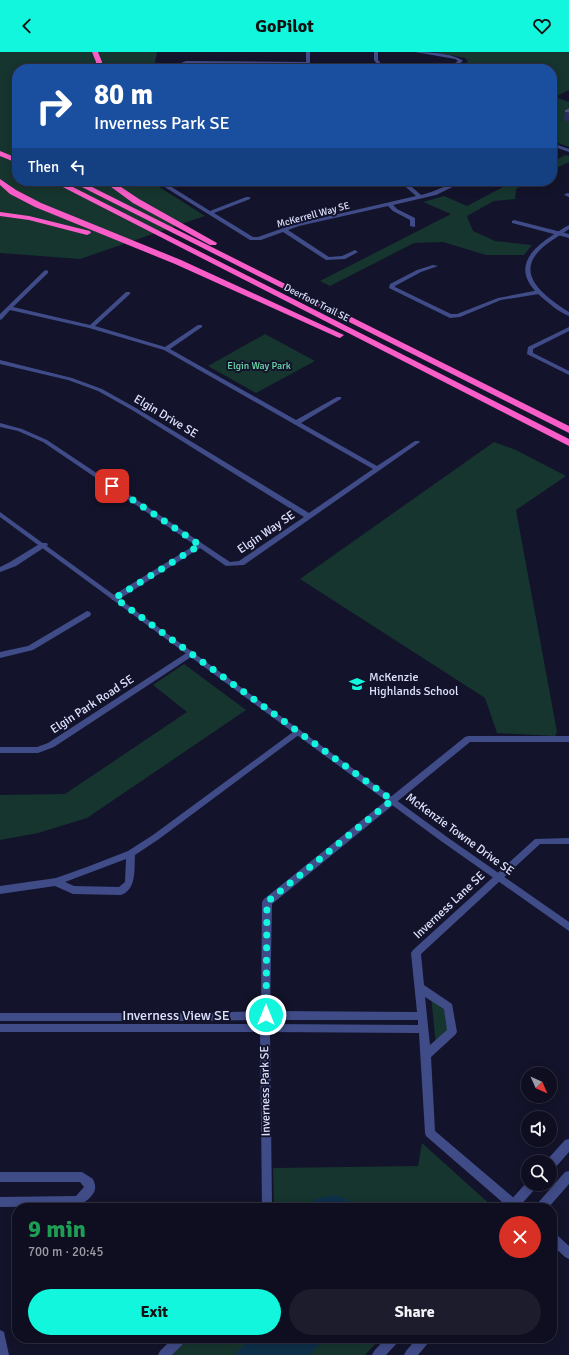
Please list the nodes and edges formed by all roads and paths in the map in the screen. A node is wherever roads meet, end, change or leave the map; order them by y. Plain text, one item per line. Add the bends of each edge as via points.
1 (95, 52) edge
2 (308, 52) edge
3 (376, 52) edge
4 (417, 52) edge
5 (245, 62) joint
6 (308, 63) joint
7 (99, 64) edge
8 (183, 64) edge
9 (379, 64) edge
10 (456, 64) edge
11 (557, 146) edge
12 (6, 147) dead end
13 (12, 150) edge
14 (569, 151) edge
15 (0, 153) edge
16 (12, 159) edge
17 (0, 181) edge
18 (65, 186) edge
19 (84, 186) edge
20 (114, 186) edge
21 (166, 186) edge
22 (408, 186) edge
23 (451, 186) edge
24 (420, 197) junction
25 (248, 198) dead end
26 (389, 204) junction
27 (210, 213) junction
28 (0, 214) edge
29 (514, 222) dead end
30 (413, 226) dead end
31 (569, 227) edge
32 (284, 230) junction
33 (560, 233) junction
34 (569, 236) edge
35 (355, 252) dead end
36 (435, 266) dead end
37 (46, 272) dead end
38 (273, 281) junction
39 (232, 285) junction
40 (539, 292) junction
41 (128, 293) dead end
42 (9, 308) junction
43 (569, 314) edge
44 (0, 318) edge
45 (200, 326) dead end
46 (91, 327) junction
47 (569, 329) edge
48 (166, 349) junction
49 (394, 353) junction
50 (0, 362) edge
51 (569, 373) edge
52 (339, 398) dead end
53 (539, 415) junction
54 (569, 421) edge
55 (296, 423) junction
56 (0, 424) edge
57 (569, 430) edge
58 (417, 442) dead end
59 (569, 443) edge
60 (377, 469) junction
61 (0, 514) edge
62 (308, 516) junction
63 (44, 545) junction
64 (200, 545) junction
65 (0, 570) edge
66 (115, 598) junction
67 (87, 614) dead end
68 (190, 653) junction
69 (0, 655) edge
70 (297, 732) junction
71 (569, 739) edge
72 (0, 750) edge
73 (392, 800) junction
74 (569, 841) edge
75 (131, 853) junction
76 (498, 878) junction
77 (56, 882) junction
78 (0, 890) edge
79 (569, 927) edge
80 (420, 988) junction
81 (266, 1015) junction
82 (422, 1016) junction
83 (0, 1017) edge
84 (0, 1028) edge
85 (265, 1028) junction
86 (423, 1029) junction
87 (426, 1055) junction
88 (569, 1144) edge
89 (557, 1157) edge
90 (569, 1176) edge
91 (0, 1177) edge
92 (527, 1191) edge
93 (0, 1202) edge
94 (267, 1203) edge
95 (509, 1203) edge
96 (517, 1203) edge
97 (545, 1203) edge
98 (557, 1242) edge
99 (569, 1253) edge
100 (0, 1336) edge
101 (177, 1343) edge
102 (390, 1343) edge
103 (421, 1343) edge
104 (3, 1355) edge
105 (164, 1355) edge
106 (380, 1355) edge
107 (410, 1355) edge

1 - 7 highway
2 - 6 street
3 - 9 street via 375,57
4 - 10 street via 456,58 461,61
5 - 6 street
5 - 8 street
11 - 14 street
12 - 13 highway
15 - 16 highway
17 - 39 highway via 13,192 38,205
18 - 49 highway, Deerfoot Trail SE
19 - 38 highway, Deerfoot Trail SE
20 - 38 highway via 136,201 254,264
21 - 27 street, McKerrell Way SE
22 - 24 street
23 - 24 street, McKerrell Way SE
24 - 26 street, McKerrell Way SE
25 - 27 street
26 - 30 street via 395,210 413,218
26 - 32 street, McKerrell Way SE
27 - 32 street, McKerrell Way SE via 252,239
28 - 39 highway via 67,226 220,284
29 - 33 street
31 - 33 street
32 - 35 street via 328,259 344,258
33 - 34 street
33 - 40 street via 538,249 528,263 528,276
36 - 40 street via 419,271 392,285 392,288 450,316 458,316 496,300
37 - 42 street
38 - 53 highway, Deerfoot Trail SE
39 - 49 highway via 343,336
40 - 43 street
41 - 46 street
42 - 44 street
42 - 46 street
45 - 48 street
46 - 48 street
47 - 51 street via 530,348 530,354
48 - 55 street
49 - 59 highway, Deerfoot Trail SE
50 - 62 street, Elgin Drive SE via 70,379 100,390
52 - 55 street
53 - 54 highway
53 - 57 highway, Deerfoot Trail SE
55 - 60 street
56 - 64 street, Elgin Way SE via 44,441
58 - 60 street, Elgin Way SE
60 - 62 street, Elgin Way SE
61 - 63 street, McKenzie Towne Drive SE
62 - 64 street, Elgin Way SE via 241,563 229,564
63 - 65 street
63 - 66 street, McKenzie Towne Drive SE
64 - 66 street
66 - 68 street, McKenzie Towne Drive SE
67 - 69 street via 30,648
68 - 70 street, McKenzie Towne Drive SE
68 - 72 street, Elgin Park Road SE via 51,745 38,750
70 - 73 street, McKenzie Towne Drive SE
70 - 75 street
71 - 73 street, Inverness Park SE via 468,739
73 - 76 street, McKenzie Towne Drive SE
73 - 81 street, Inverness Park SE via 267,902
74 - 76 street, Inverness Lane SE via 538,841
75 - 77 street
75 - 77 street via 129,883 121,891 73,890
76 - 79 street, McKenzie Towne Drive SE
76 - 80 street, Inverness Lane SE via 416,953
77 - 78 street
80 - 82 street, Inverness Lane SE
80 - 87 street via 449,1007 452,1032
81 - 82 street, Inverness View SE
81 - 83 street, Inverness View SE
81 - 85 street, Inverness Park SE
82 - 86 street, Inverness Lane SE
84 - 85 street, Inverness View SE
85 - 86 street, Inverness View SE
85 - 94 street, Inverness Park SE
86 - 87 street, Inverness Lane SE
87 - 95 street, Inverness Lane SE via 430,1133
88 - 89 street
90 - 97 street
91 - 93 street via 82,1177 89,1183 90,1190 78,1201
92 - 96 street
98 - 99 street
100 - 104 street
101 - 105 street
102 - 106 street
103 - 107 street

